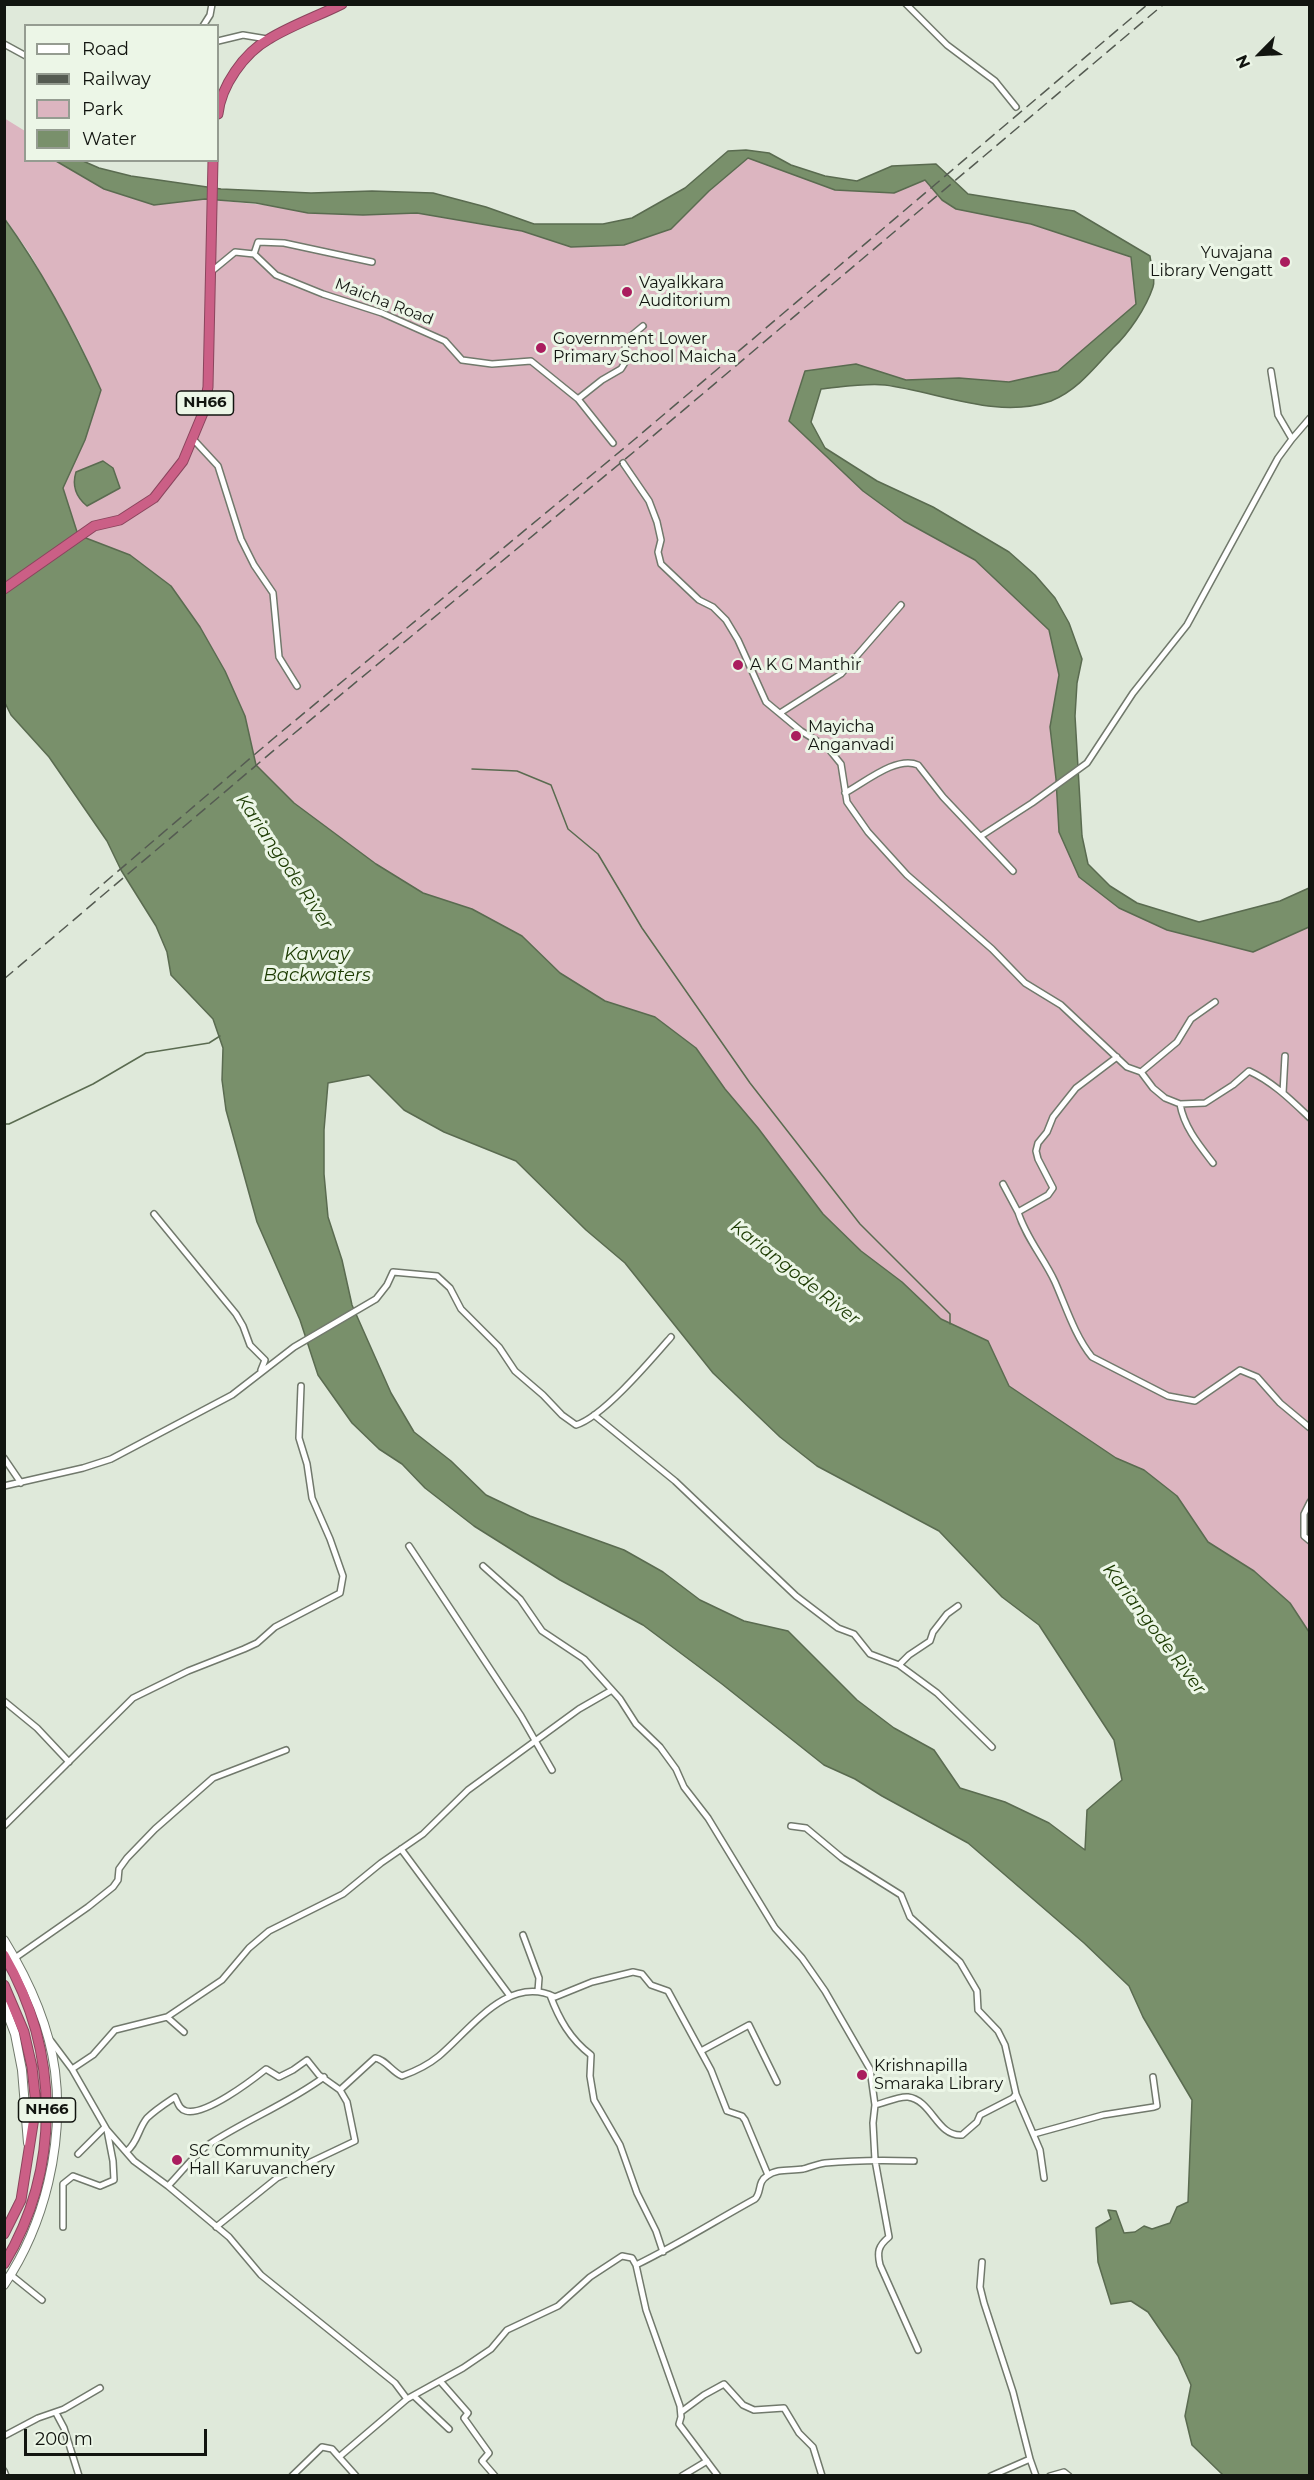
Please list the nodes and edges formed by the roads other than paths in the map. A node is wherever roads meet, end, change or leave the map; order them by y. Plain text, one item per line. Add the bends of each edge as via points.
1 (213, 4) edge
2 (342, 4) edge
3 (906, 4) edge
4 (204, 24) edge
5 (267, 39) junction
6 (219, 41) edge
7 (4, 44) edge
8 (24, 55) edge
9 (1016, 107) dead end
10 (219, 111) edge
11 (212, 162) edge
12 (254, 254) junction
13 (372, 262) dead end
14 (210, 272) junction
15 (643, 327) dead end
16 (1270, 371) dead end
17 (578, 399) junction
18 (1310, 418) edge
19 (191, 438) junction
20 (1292, 439) junction
21 (612, 443) dead end
22 (623, 463) dead end
23 (4, 589) edge
24 (901, 605) dead end
25 (297, 686) dead end
26 (780, 713) junction
27 (845, 793) junction
28 (981, 836) junction
29 (1013, 871) dead end
30 (1215, 1002) dead end
31 (1285, 1056) dead end
32 (1117, 1057) junction
33 (1141, 1072) junction
34 (1283, 1093) junction
35 (1180, 1104) junction
36 (1310, 1118) edge
37 (1213, 1163) dead end
38 (1003, 1184) dead end
39 (1018, 1212) junction
40 (154, 1214) dead end
41 (671, 1337) dead end
42 (261, 1371) junction
43 (301, 1386) dead end
44 (594, 1415) junction
45 (1310, 1428) edge
46 (4, 1458) edge
47 (21, 1483) junction
48 (4, 1486) edge
49 (1310, 1502) edge
50 (1310, 1541) edge
51 (409, 1546) dead end
52 (483, 1566) dead end
53 (958, 1606) dead end
54 (899, 1665) junction
55 (612, 1690) junction
56 (4, 1701) edge
57 (535, 1742) junction
58 (992, 1747) dead end
59 (286, 1750) dead end
60 (69, 1762) junction
61 (552, 1770) dead end
62 (4, 1826) edge
63 (791, 1826) dead end
64 (401, 1849) junction
65 (523, 1935) dead end
66 (4, 1940) edge
67 (4, 1955) edge
68 (15, 1958) junction
69 (4, 1985) edge
70 (538, 1991) junction
71 (550, 1995) junction
72 (510, 1996) junction
73 (4, 2006) edge
74 (167, 2017) junction
75 (184, 2032) dead end
76 (46, 2035) junction
77 (700, 2051) junction
78 (72, 2069) junction
79 (324, 2077) junction
80 (1153, 2077) dead end
81 (777, 2082) dead end
82 (340, 2090) junction
83 (1016, 2094) junction
84 (875, 2105) junction
85 (106, 2129) junction
86 (1034, 2134) junction
87 (29, 2151) junction
88 (127, 2151) junction
89 (78, 2154) dead end
90 (876, 2160) junction
91 (914, 2161) dead end
92 (768, 2175) junction
93 (1044, 2178) dead end
94 (168, 2186) junction
95 (216, 2227) junction
96 (63, 2228) dead end
97 (4, 2234) edge
98 (663, 2252) junction
99 (982, 2262) dead end
100 (4, 2265) edge
101 (636, 2265) junction
102 (11, 2275) junction
103 (4, 2285) edge
104 (42, 2300) dead end
105 (918, 2350) dead end
106 (440, 2381) junction
107 (100, 2388) dead end
108 (414, 2396) junction
109 (407, 2399) junction
110 (681, 2412) junction
111 (56, 2413) junction
112 (449, 2429) dead end
113 (4, 2436) edge
114 (339, 2457) junction
115 (1030, 2459) junction
116 (707, 2461) junction
117 (79, 2475) edge
118 (292, 2475) edge
119 (356, 2475) edge
120 (495, 2475) edge
121 (682, 2475) edge
122 (718, 2475) edge
123 (822, 2475) edge
124 (991, 2475) edge
125 (1036, 2475) edge
126 (1050, 2475) edge
127 (1069, 2475) edge

1 - 4 street
2 - 5 highway
3 - 9 street via 947,45 996,81
5 - 6 street via 243,36
5 - 10 highway via 239,66
7 - 8 street
11 - 14 highway, NH66
12 - 13 street via 258,242 284,243
12 - 14 street via 235,252
12 - 17 street, Maicha Road via 276,274 445,340 462,360 492,364 531,361
14 - 19 highway, NH66 via 208,387 203,413
15 - 17 street via 625,340 626,361 621,369
16 - 20 street via 1278,415
17 - 21 street, Maicha Road
18 - 20 street
19 - 23 highway, NH66 via 183,461 154,498 120,520 94,526
19 - 25 street via 218,466 241,538 273,593 279,657
20 - 28 street via 1187,625 1133,693 1087,763
22 - 26 street via 649,501 657,522 661,564 726,620 766,702
24 - 26 street via 841,674
26 - 27 street via 828,748 841,764
27 - 28 street via 906,760 918,765
27 - 32 street via 868,832 907,874 1025,983 1061,1005
28 - 29 street
30 - 33 street via 1191,1020 1177,1042
31 - 34 street
32 - 33 street via 1130,1069
32 - 39 street via 1076,1088 1053,1116 1036,1151 1053,1188
33 - 35 street via 1165,1098
34 - 35 street via 1249,1071 1205,1102
34 - 36 street
35 - 37 street via 1194,1138
38 - 39 street
39 - 45 street via 1092,1357 1168,1396 1195,1401 1240,1370 1257,1377
40 - 42 street via 236,1314 250,1345 265,1359
41 - 44 street
42 - 44 street via 376,1299 393,1272 438,1276 450,1288 460,1309 499,1347 515,1371 562,1415 576,1425
42 - 47 street via 232,1395 111,1459
43 - 60 street via 299,1438 312,1498 343,1576 339,1593 275,1627 244,1649 133,1698
44 - 54 street via 675,1481 796,1596 838,1628 854,1634 870,1654
46 - 47 street
47 - 48 street
49 - 50 street via 1304,1514 1304,1536
51 - 57 street
52 - 55 street via 520,1599 542,1631 584,1659
53 - 54 street via 947,1614 930,1641
54 - 58 street via 937,1693
55 - 57 street
55 - 84 street via 676,1769 775,1929 825,1991 868,2063
56 - 60 street
57 - 61 street
57 - 64 street via 468,1790 423,1834
59 - 68 street via 213,1778 196,1791 127,1858 113,1887
60 - 62 street
63 - 83 street via 807,1828 842,1858 901,1895 910,1917 960,1962 977,1990 978,2010 998,2031 1005,2045
64 - 72 street
64 - 74 street via 343,1894 269,1931 222,1980
65 - 70 street via 539,1978
66 - 68 street
67 - 100 highway, NH66 via 32,2018 43,2055 47,2099 38,2186 27,2221
68 - 76 street
69 - 87 highway, NH66 via 24,2032 32,2067 36,2105
70 - 71 street
70 - 72 street
71 - 77 street via 555,1997 633,1972 642,1974 651,1985 668,1991
71 - 98 street via 559,2019 591,2055 594,2100 620,2145
72 - 82 street via 417,2071 402,2076 375,2058
73 - 87 street via 15,2034 22,2070
74 - 75 street
74 - 78 street via 115,2030 93,2055
76 - 78 street
76 - 102 street via 55,2072 54,2146 38,2220
77 - 81 street via 749,2025
77 - 92 street via 727,2111 745,2120
78 - 85 street
79 - 82 street
79 - 88 street via 307,2060 279,2077 266,2070 207,2108 188,2112 180,2108 175,2097 147,2118 135,2144
79 - 94 street via 209,2144
80 - 86 street via 1157,2100 1154,2107 1102,2115
82 - 95 street via 347,2102 355,2141 277,2178
83 - 84 street via 980,2115 962,2135 948,2132 916,2100 903,2098
83 - 86 street
84 - 90 street
85 - 88 street
85 - 89 street
85 - 96 street via 114,2180 100,2186 73,2176 63,2184
86 - 93 street
87 - 97 highway, NH66 via 21,2200
88 - 94 street via 134,2161
90 - 91 street
90 - 92 street via 824,2163
90 - 105 street via 889,2237 878,2252 880,2265
92 - 98 street via 755,2199
94 - 95 street
95 - 109 street via 261,2275 395,2383
98 - 101 street
99 - 115 street via 980,2287
101 - 106 street via 632,2258 622,2256 590,2277 558,2306 507,2330 491,2349
101 - 110 street via 646,2310
102 - 103 street
102 - 104 street
106 - 108 street
106 - 120 street via 468,2413 464,2418 489,2453 482,2461
107 - 111 street
108 - 109 street
108 - 112 street
109 - 114 street
110 - 116 street via 681,2428
110 - 123 street via 724,2384 743,2405 754,2410 784,2408 813,2447
111 - 113 street
111 - 117 street
114 - 118 street via 332,2449 322,2447
114 - 119 street
115 - 124 street
115 - 125 street
116 - 121 street
116 - 122 street
126 - 127 street

